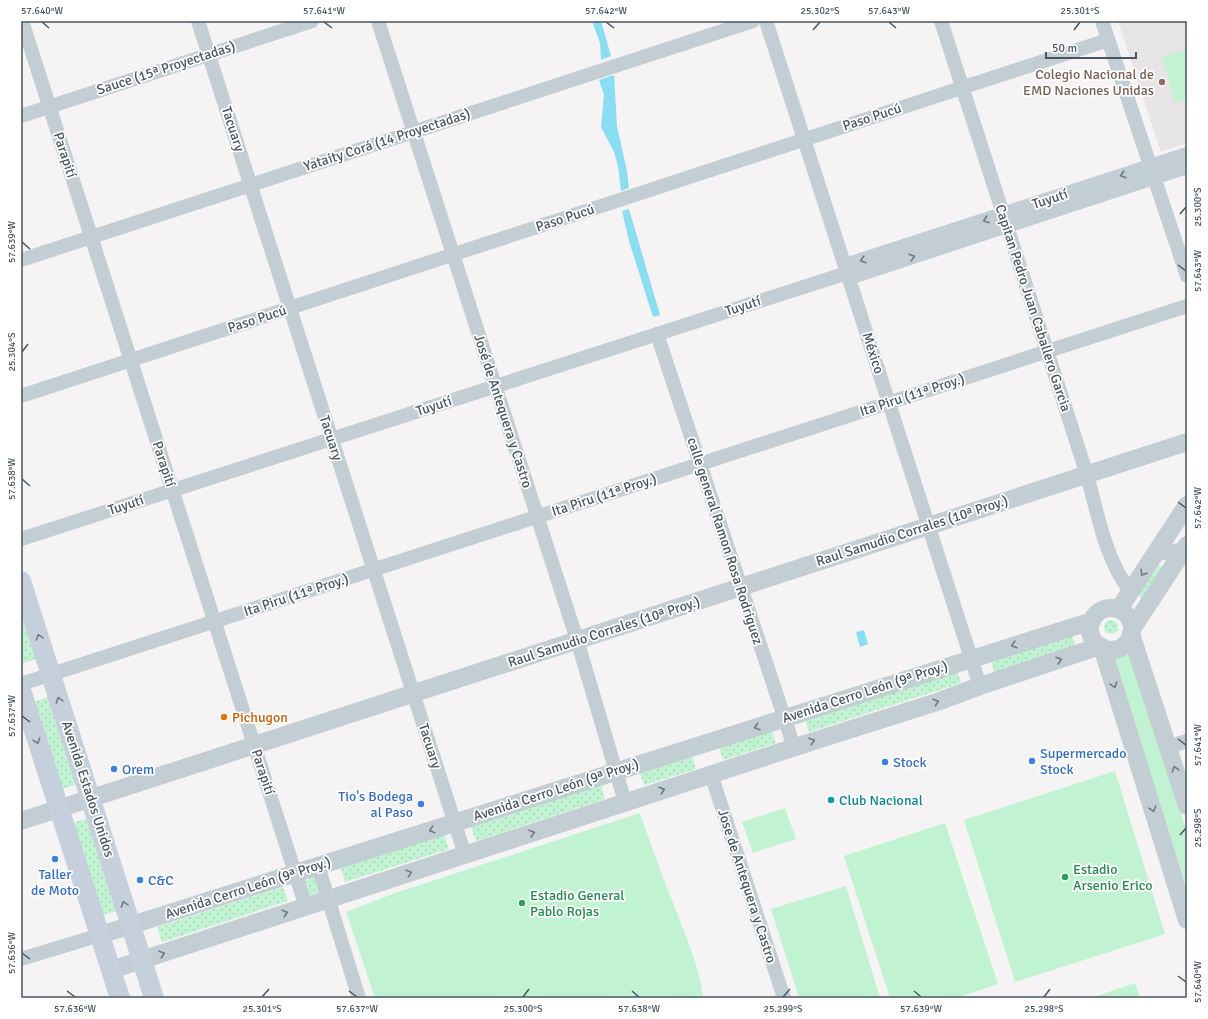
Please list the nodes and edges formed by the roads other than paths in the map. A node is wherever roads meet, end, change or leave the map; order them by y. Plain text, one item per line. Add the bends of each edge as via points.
1 (22, 21) edge
2 (198, 21) edge
3 (312, 21) edge
4 (378, 21) edge
5 (753, 21) edge
6 (766, 21) edge
7 (941, 21) edge
8 (1102, 21) edge
9 (1108, 40) junction
10 (208, 55) junction
11 (962, 88) junction
12 (49, 106) junction
13 (21, 116) edge
14 (414, 132) junction
15 (804, 140) junction
16 (1187, 154) edge
17 (1187, 167) edge
18 (1152, 172) junction
19 (250, 185) junction
20 (1005, 220) junction
21 (91, 237) junction
22 (453, 255) junction
23 (21, 260) edge
24 (847, 272) junction
25 (1187, 276) edge
26 (1187, 306) edge
27 (290, 308) junction
28 (657, 334) junction
29 (1047, 352) junction
30 (131, 360) junction
31 (495, 386) junction
32 (21, 396) edge
33 (889, 403) junction
34 (332, 439) junction
35 (1187, 442) edge
36 (700, 464) junction
37 (1087, 475) junction
38 (172, 490) junction
39 (1187, 505) edge
40 (537, 517) junction
41 (929, 526) junction
42 (21, 538) edge
43 (1186, 548) edge
44 (1156, 554) junction
45 (374, 570) junction
46 (21, 581) edge
47 (740, 587) junction
48 (1131, 592) junction
49 (1119, 609) junction
50 (214, 621) junction
51 (1092, 621) junction
52 (1132, 631) junction
53 (577, 640) junction
54 (1101, 647) junction
55 (972, 658) junction
56 (51, 674) junction
57 (21, 684) edge
58 (980, 686) junction
59 (21, 690) edge
60 (413, 693) junction
61 (784, 718) junction
62 (1187, 741) edge
63 (254, 745) junction
64 (794, 747) junction
65 (1168, 747) junction
66 (616, 771) junction
67 (711, 774) junction
68 (91, 798) junction
69 (625, 802) junction
70 (1187, 806) edge
71 (59, 809) junction
72 (21, 821) edge
73 (454, 823) junction
74 (465, 855) junction
75 (318, 866) junction
76 (295, 873) junction
77 (329, 899) junction
78 (306, 907) junction
79 (1187, 920) edge
80 (131, 925) junction
81 (100, 935) junction
82 (21, 959) edge
83 (142, 960) junction
84 (111, 970) junction
85 (120, 998) edge
86 (154, 998) edge
87 (359, 998) edge
88 (784, 998) edge

1 - 12 street, Parapití
2 - 10 street, Tacuary
3 - 10 street, Sauce (15ª Proyectadas)
4 - 14 street, José de Antequera y Castro
5 - 14 street, Yataity Corá (14 Proyectadas)
6 - 15 street, México
7 - 11 street, Capitan Pedro Juan Caballero Garcia
8 - 9 street
9 - 11 street, Paso Pucú
9 - 18 street
10 - 12 street, Sauce (15ª Proyectadas)
10 - 19 street, Tacuary
11 - 15 street, Paso Pucú
11 - 20 street, Capitan Pedro Juan Caballero Garcia
12 - 13 street, Sauce (15ª Proyectadas)
12 - 21 street, Parapití
14 - 19 street, Yataity Corá (14 Proyectadas)
14 - 22 street, José de Antequera y Castro
15 - 22 street, Paso Pucú
15 - 24 street, México
16 - 18 street, Tuyutí
17 - 18 street, Tuyutí
18 - 20 street, Tuyutí
18 - 25 street
19 - 21 street, Yataity Corá (14 Proyectadas)
19 - 27 street, Tacuary
20 - 24 street, Tuyutí
20 - 29 street, Capitan Pedro Juan Caballero Garcia
21 - 23 street, Yataity Corá (14 Proyectadas)
21 - 30 street, Parapití
22 - 27 street, Paso Pucú
22 - 31 street, José de Antequera y Castro
24 - 28 street, Tuyutí
24 - 33 street, México
26 - 29 street, Ita Piru (11ª Proy.)
27 - 30 street, Paso Pucú
27 - 34 street, Tacuary
28 - 31 street, Tuyutí
28 - 36 street, calle general Ramon Rosa Rodriguez
29 - 33 street, Ita Piru (11ª Proy.)
29 - 37 street, Capitan Pedro Juan Caballero Garcia
30 - 32 street, Paso Pucú
30 - 38 street, Parapití
31 - 34 street, Tuyutí
31 - 40 street, José de Antequera y Castro
33 - 36 street, Ita Piru (11ª Proy.)
33 - 41 street, México
34 - 38 street, Tuyutí
34 - 45 street, Tacuary
35 - 37 street, Raul Samudio Corrales (10ª Proy.)
36 - 40 street, Ita Piru (11ª Proy.)
36 - 47 street, calle general Ramon Rosa Rodriguez
37 - 41 street, Raul Samudio Corrales (10ª Proy.)
37 - 48 street, Capitan Pedro Juan Caballero Garcia via 1110,554 1117,572
38 - 42 street, Tuyutí
38 - 50 street, Parapití
39 - 44 street
40 - 45 street, Ita Piru (11ª Proy.)
40 - 53 street, José de Antequera y Castro
41 - 47 street, Raul Samudio Corrales (10ª Proy.)
41 - 55 street, México
43 - 44 street
43 - 52 street
44 -> 48 street
45 - 50 street, Ita Piru (11ª Proy.)
45 - 60 street, Tacuary
56 -> 46 main road, Avenida Estados Unidos
47 - 53 street, Raul Samudio Corrales (10ª Proy.)
47 - 61 street, calle general Ramon Rosa Rodriguez
48 - 49 street
49 - 51 street via 1104,609 1095,615
49 - 52 street via 1129,617
50 - 56 street, Ita Piru (11ª Proy.)
50 - 63 street, Parapití
51 - 54 street via 1091,635
51 -> 55 street, Avenida Cerro León (9ª Proy.)
52 - 54 street via 1127,643 1119,648 1109,650
52 - 65 street
53 - 60 street, Raul Samudio Corrales (10ª Proy.)
53 - 66 street, José de Antequera y Castro
58 -> 54 street
54 -> 79 street
55 - 58 street, México
55 - 61 street, Avenida Cerro León (9ª Proy.)
56 - 57 street, Ita Piru (11ª Proy.)
68 -> 56 main road, Avenida Estados Unidos
64 -> 58 street via 938,702
59 -> 71 main road
60 - 63 street, Raul Samudio Corrales (10ª Proy.)
60 - 73 street, Tacuary
61 - 64 street, calle general Ramon Rosa Rodriguez
61 -> 66 street, Avenida Cerro León (9ª Proy.)
62 - 65 street
63 - 68 street, Raul Samudio Corrales (10ª Proy.)
63 - 76 street, Parapití
64 - 67 street
70 -> 65 street
66 - 69 street, José de Antequera y Castro
66 - 73 street, Avenida Cerro León (9ª Proy.)
69 -> 67 street
67 - 88 street, Jose de Antequera y Castro
68 - 71 street, Raul Samudio Corrales (10ª Proy.)
80 -> 68 main road, Avenida Estados Unidos
74 -> 69 street
71 - 72 street, Raul Samudio Corrales (10ª Proy.)
71 - 81 main road
73 - 74 street, Tacuary
73 -> 75 street, Avenida Cerro León (9ª Proy.)
77 -> 74 street
75 - 76 street, Avenida Cerro León (9ª Proy.)
75 - 77 street
76 - 78 street, Parapití
76 - 80 street, Avenida Cerro León (9ª Proy.)
77 - 78 street
77 - 87 street
83 -> 78 street
80 - 81 street, Avenida Cerro León (9ª Proy.)
80 - 83 main road, Avenida Estados Unidos
81 - 82 street, Avenida Cerro León (9ª Proy.)
81 - 84 main road
83 - 84 street
83 - 86 main road, Avenida Estados Unidos
84 - 85 main road

